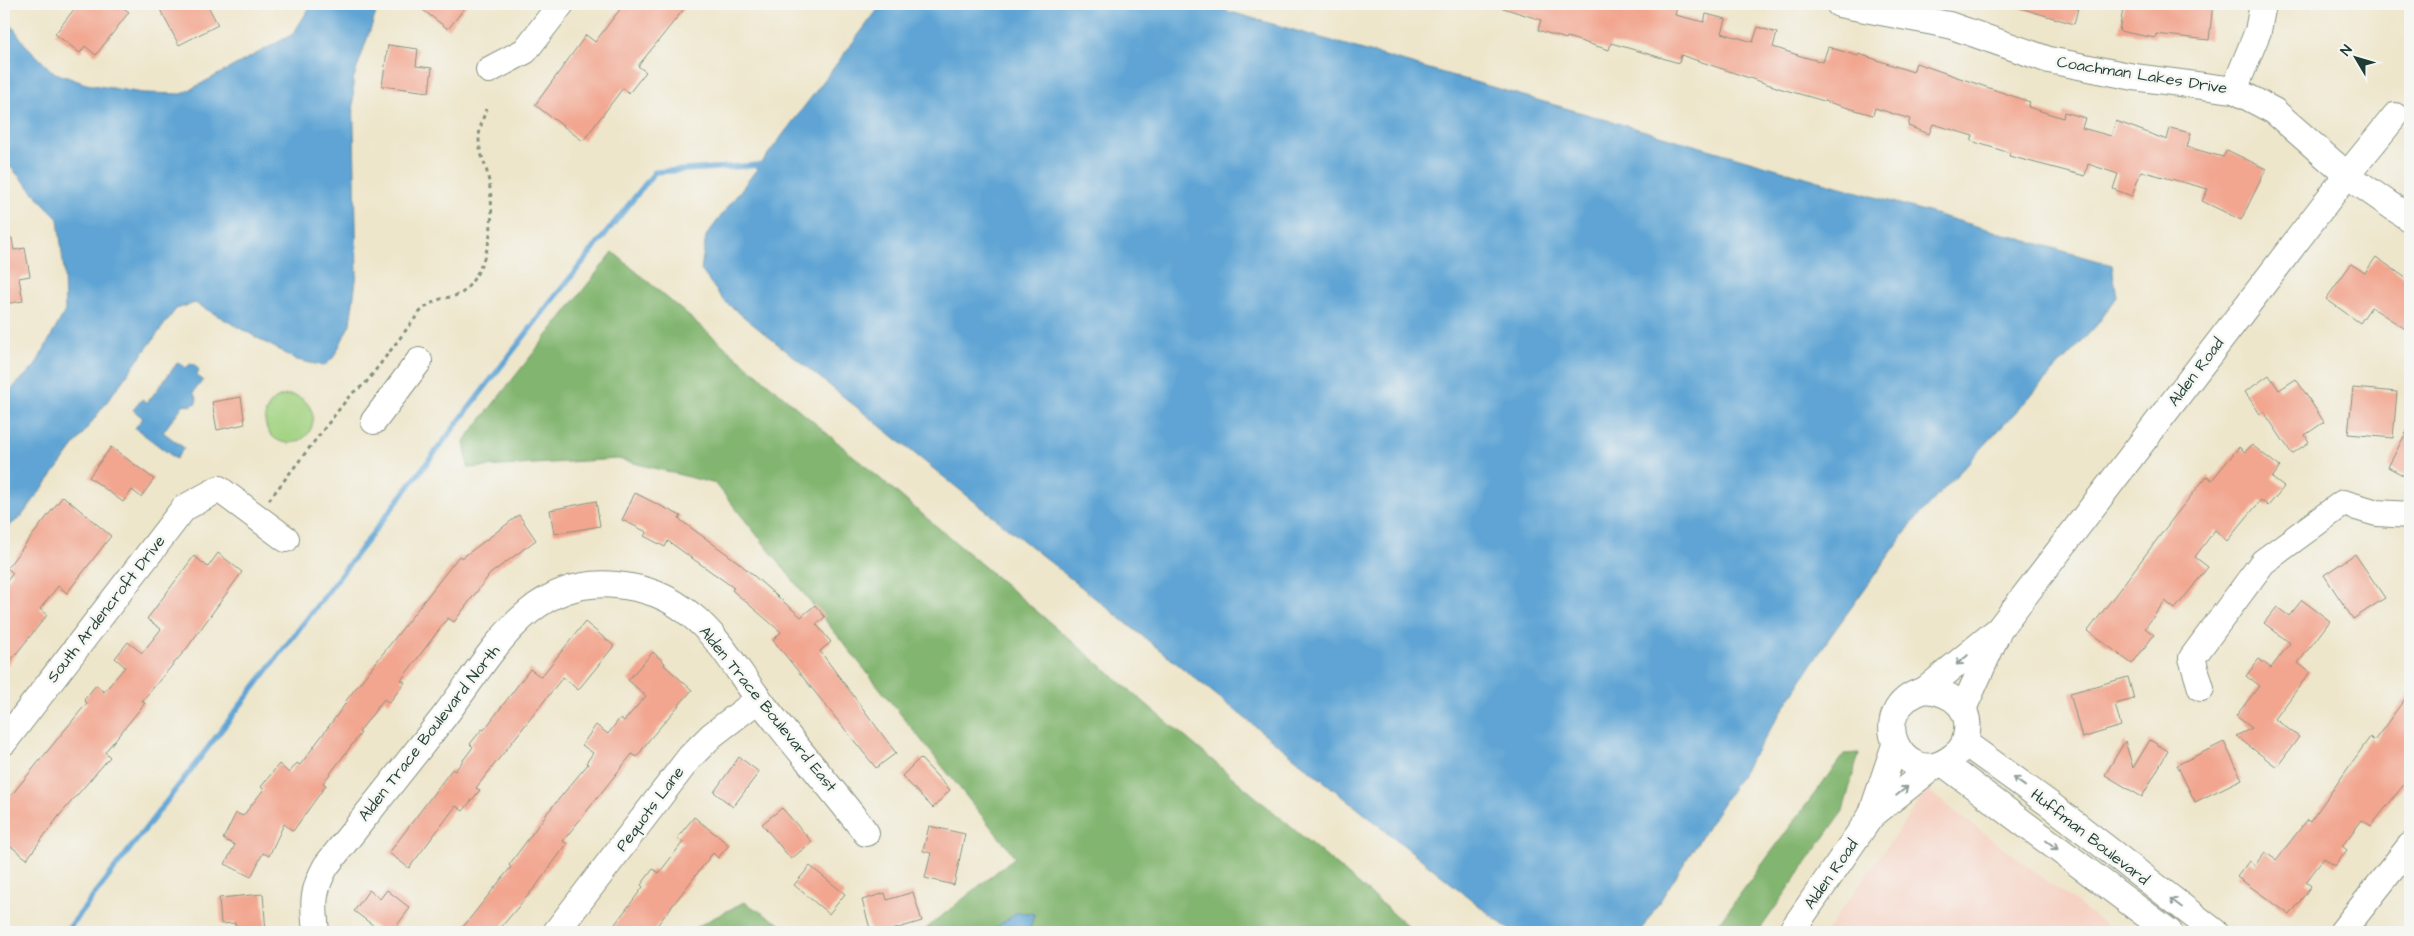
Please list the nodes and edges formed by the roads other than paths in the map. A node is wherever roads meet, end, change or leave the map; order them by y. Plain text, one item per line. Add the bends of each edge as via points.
1 (561, 4) edge
2 (1839, 4) edge
3 (2263, 4) edge
4 (489, 70) dead end
5 (2234, 90) junction
6 (2395, 116) dead end
7 (2347, 175) junction
8 (2410, 219) edge
9 (419, 361) dead end
10 (374, 421) dead end
11 (2410, 515) edge
12 (286, 539) dead end
13 (603, 584) joint
14 (1999, 629) junction
15 (2201, 688) dead end
16 (1925, 690) junction
17 (759, 699) junction
18 (1963, 709) junction
19 (4, 742) edge
20 (1965, 743) junction
21 (1895, 745) junction
22 (1938, 764) junction
23 (1871, 816) junction
24 (866, 833) dead end
25 (2410, 846) edge
26 (316, 932) edge
27 (556, 932) edge
28 (1791, 932) edge
29 (2169, 932) edge
30 (2215, 932) edge
31 (2342, 932) edge

1 - 4 street via 525,51
2 - 5 street, Coachman Lakes Drive via 1949,26 2049,60 2134,77
3 - 5 street via 2258,31
5 - 7 street, Coachman Lakes Drive via 2274,111
6 - 7 street, Alden Road
7 - 8 street, Coachman Lakes Drive
7 - 14 street, Alden Road
9 - 10 street
11 - 15 street via 2378,513 2343,504 2264,562 2192,658
12 - 19 street, South Ardencroft Drive via 219,489 184,508
13 - 17 street, Alden Trace Boulevard East via 640,587 659,594 692,615 714,638
13 - 26 street, Alden Trace Boulevard North via 589,584 546,599 509,629 326,866 312,901
14 -> 16 street, Alden Road
14 - 18 street, Alden Road
16 - 18 street via 1940,691
16 - 21 street via 1912,694 1900,704 1893,716 1891,731
17 - 24 street, Alden Trace Boulevard East
17 - 27 street, Pequots Lane via 712,735 690,757
18 - 20 street via 1969,724
20 - 22 street via 1958,753
30 -> 20 street, Huffman Boulevard
21 - 22 street via 1912,762 1924,766
21 - 23 street, Alden Road
23 -> 22 street, Alden Road
22 -> 29 street, Huffman Boulevard
23 - 28 street, Alden Road
25 - 31 street

